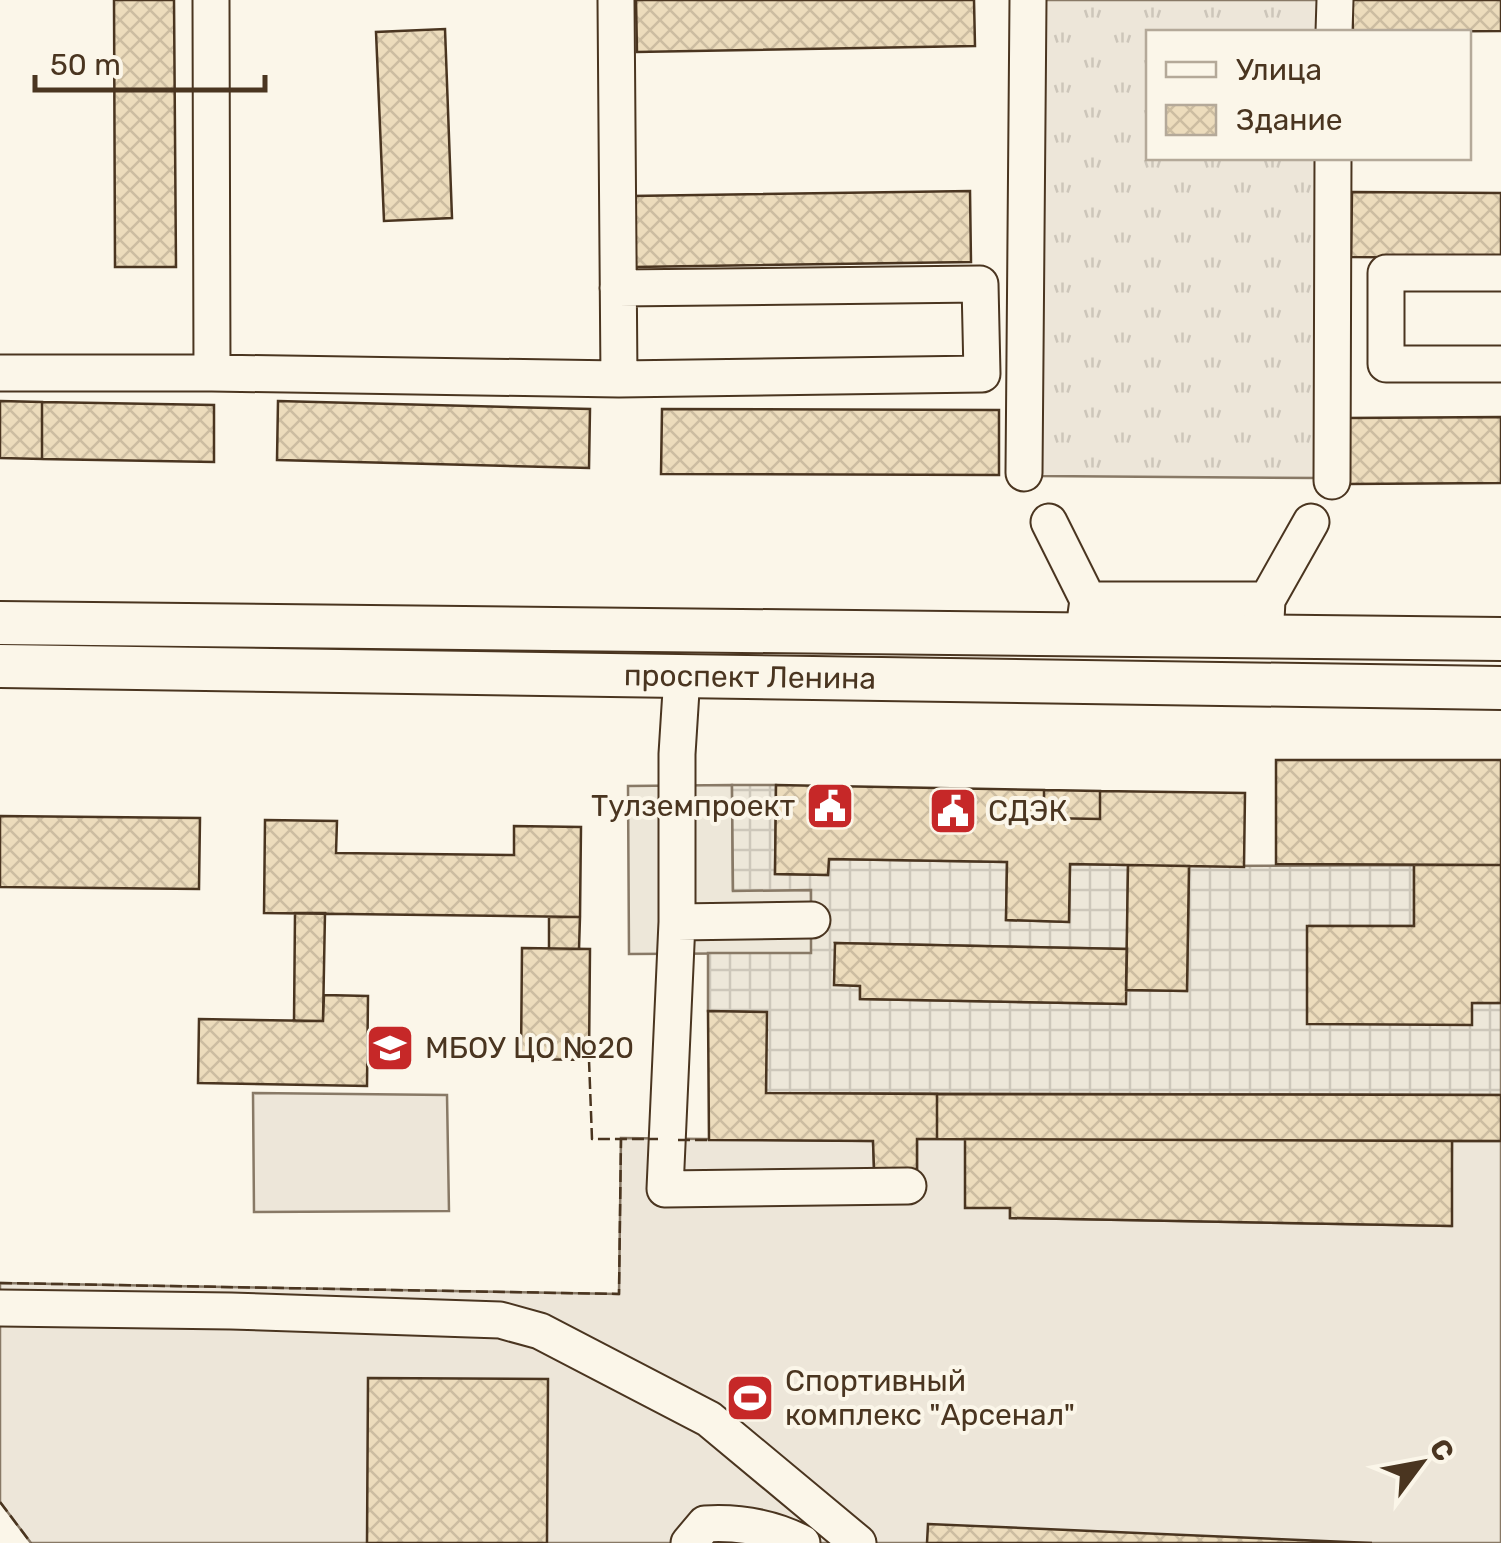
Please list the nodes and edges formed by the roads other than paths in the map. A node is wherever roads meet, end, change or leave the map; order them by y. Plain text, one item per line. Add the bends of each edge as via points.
1 (211, 0) edge
2 (616, 0) edge
3 (1028, 0) edge
4 (1335, 0) edge
5 (1334, 30) edge
6 (1333, 160) edge
7 (1501, 273) edge
8 (618, 288) junction
9 (1501, 364) edge
10 (0, 373) edge
11 (212, 373) junction
12 (619, 379) junction
13 (1024, 473) dead end
14 (1332, 481) dead end
15 (1049, 522) dead end
16 (1311, 522) dead end
17 (1086, 617) junction
18 (1266, 618) junction
19 (0, 623) edge
20 (1501, 639) edge
21 (0, 666) edge
22 (682, 675) junction
23 (1501, 688) edge
24 (812, 920) dead end
25 (677, 922) junction
26 (908, 1186) dead end
27 (0, 1308) edge
28 (689, 1543) edge
29 (802, 1543) edge
30 (858, 1543) edge

1 - 11 lane
2 - 8 lane
3 - 13 lane
4 - 5 lane
6 - 14 lane
7 - 9 lane via 1386,273 1386,364
8 - 12 lane
8 - 12 lane via 980,284 982,374
10 - 11 lane
11 - 12 lane
15 - 17 lane
16 - 18 lane
17 - 18 main road, проспект Ленина
17 - 19 main road, проспект Ленина
18 - 20 main road, проспект Ленина
21 - 22 main road, проспект Ленина
22 - 23 main road, проспект Ленина
22 - 25 lane
24 - 25 lane
25 - 26 lane via 665,1188
27 - 30 lane via 500,1320 540,1331 709,1419
28 - 29 lane via 705,1524 724,1523 756,1526

